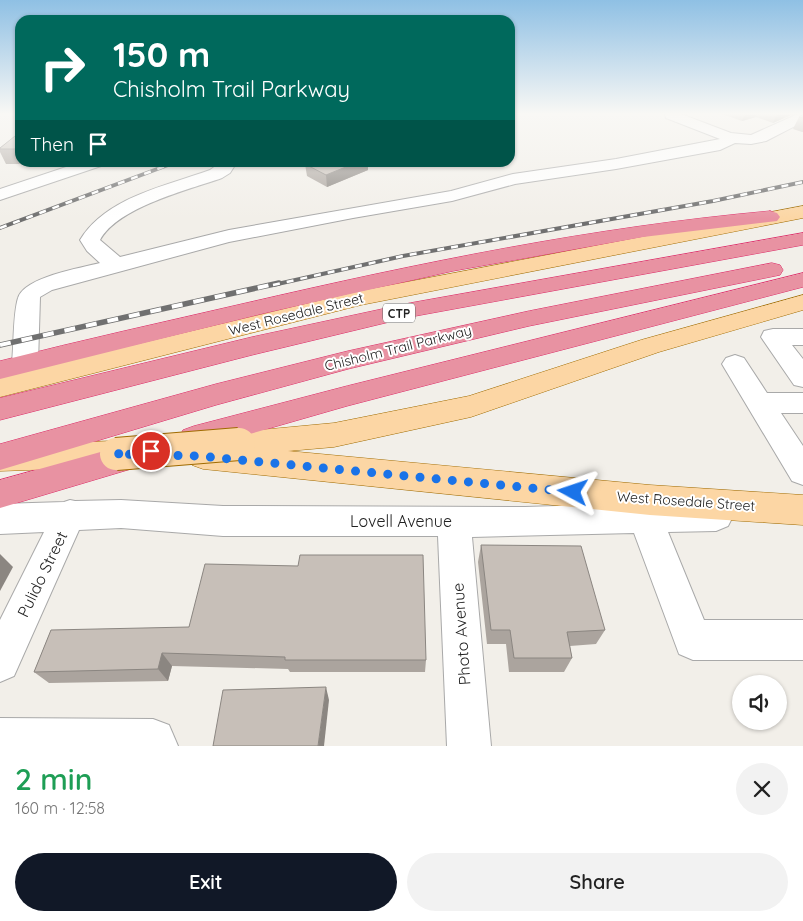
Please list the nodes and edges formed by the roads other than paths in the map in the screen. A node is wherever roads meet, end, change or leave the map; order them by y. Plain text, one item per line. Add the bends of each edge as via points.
1 (699, 149) edge
2 (54, 167) edge
3 (83, 167) edge
4 (226, 167) edge
5 (0, 184) edge
6 (0, 195) edge
7 (803, 212) edge
8 (770, 218) junction
9 (803, 240) edge
10 (116, 264) junction
11 (803, 264) edge
12 (803, 280) edge
13 (803, 302) edge
14 (803, 337) edge
15 (735, 364) dead end
16 (12, 367) edge
17 (800, 370) edge
18 (0, 387) edge
19 (759, 403) junction
20 (803, 403) edge
21 (0, 409) edge
22 (116, 454) junction
23 (0, 458) edge
24 (803, 472) edge
25 (0, 494) edge
26 (803, 512) edge
27 (70, 514) junction
28 (645, 518) junction
29 (0, 519) edge
30 (454, 521) junction
31 (803, 640) edge
32 (0, 662) edge
33 (0, 740) edge
34 (156, 746) edge
35 (469, 746) edge

1 - 10 street via 513,179 436,199 229,236
2 - 5 street
3 - 6 street
4 - 10 street via 216,174 119,211 98,225 90,240
7 - 8 main road
8 - 16 highway via 730,220 623,235 430,269
8 - 18 main road, West Rosedale Street via 360,298
9 - 21 highway, CTP via 402,312
10 - 16 street via 44,285 32,292
11 - 23 highway, Chisholm Trail Parkway via 430,340 210,396
12 - 25 highway via 347,396
13 - 22 main road, bridge via 650,346 471,406 334,435
14 - 17 street via 773,337
15 - 19 street
19 - 20 street
19 - 24 street
22 - 23 main road, West Rosedale Street
22 - 26 main road, West Rosedale Street, bridge via 199,456
26 - 28 street, Lovell Avenue
27 - 29 street, Lovell Avenue
27 - 30 street, Lovell Avenue via 223,521
27 - 32 street, Pulido Street
28 - 30 street, Lovell Avenue
28 - 31 street via 693,640
30 - 35 street, Photo Avenue
33 - 34 street via 153,741

